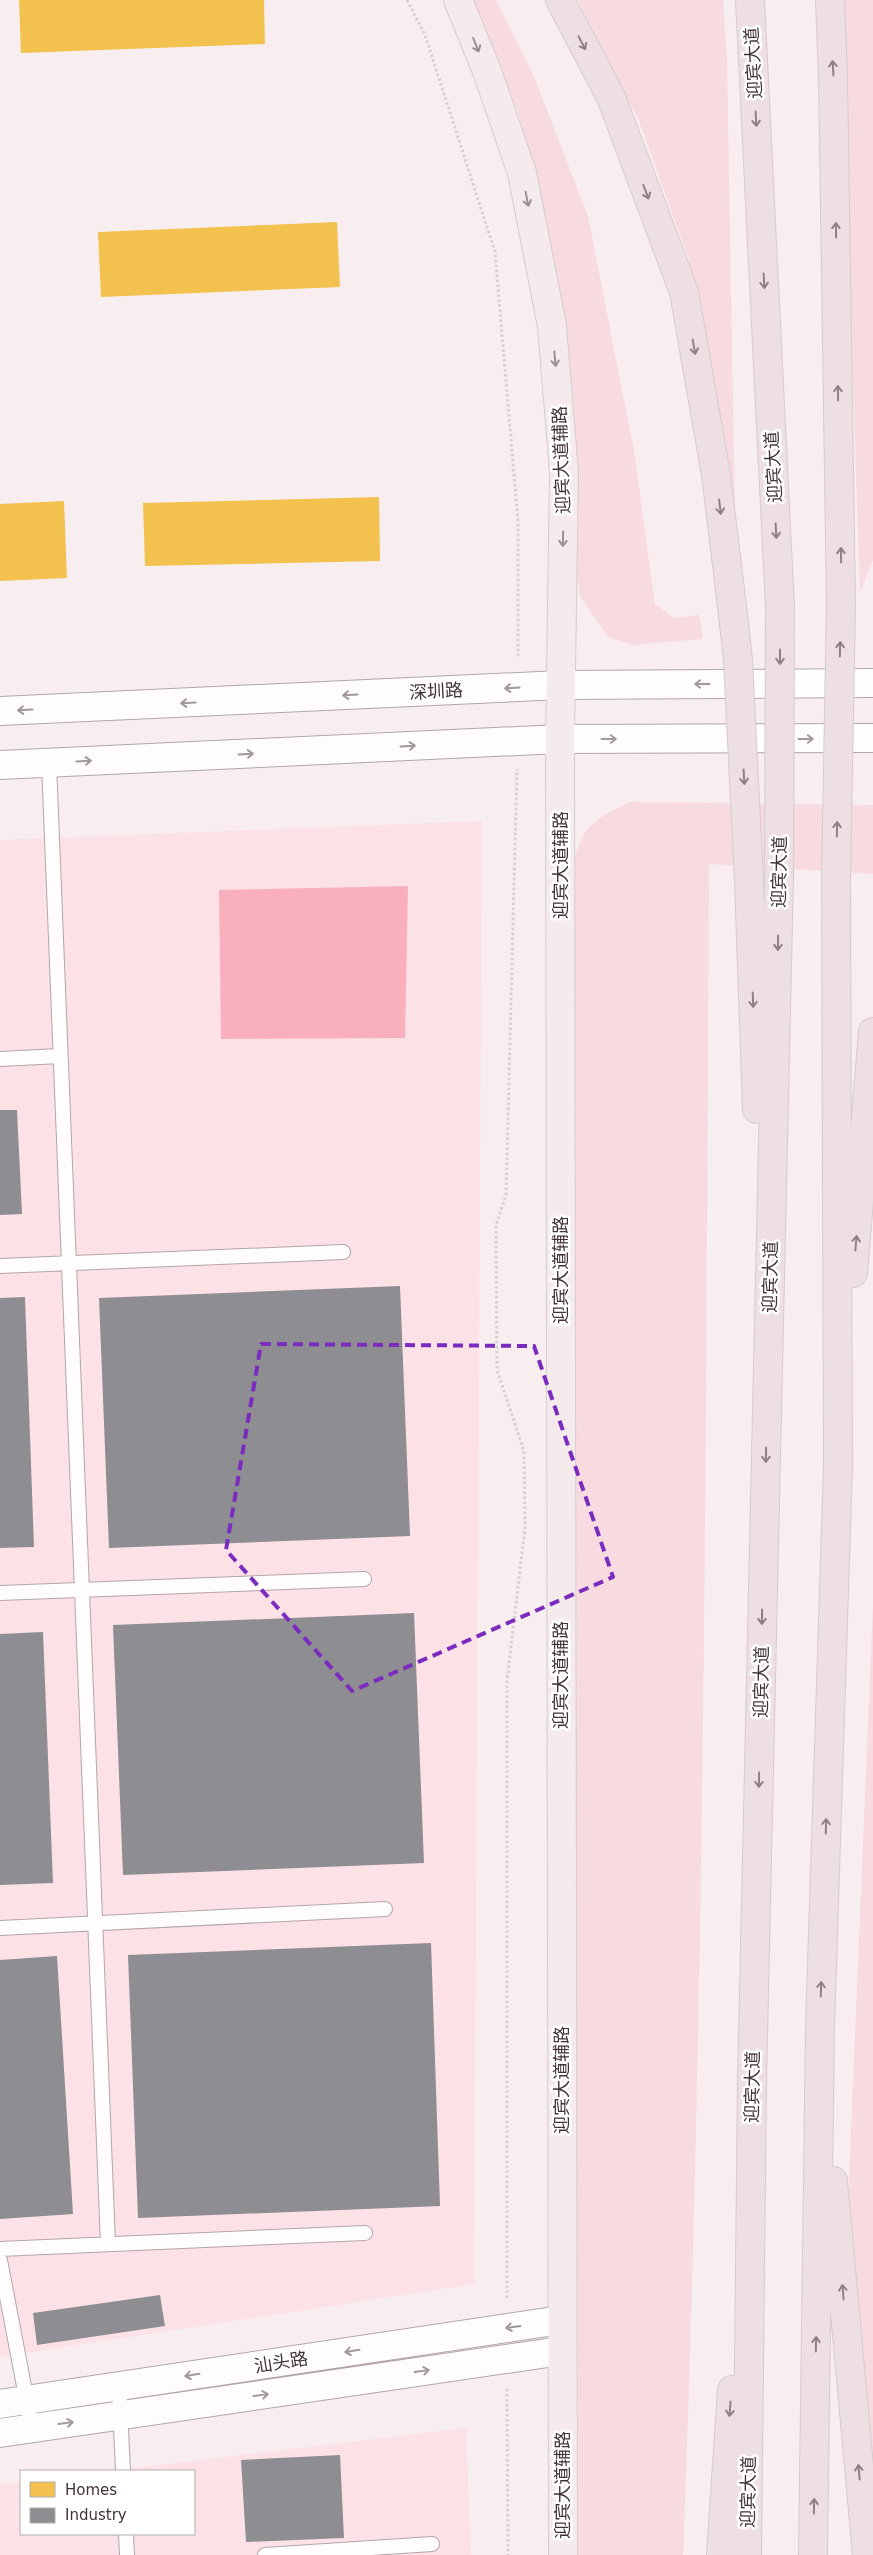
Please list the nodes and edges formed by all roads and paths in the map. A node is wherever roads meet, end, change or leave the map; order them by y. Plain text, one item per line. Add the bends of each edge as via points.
1 (407, 0) edge
2 (458, 0) edge
3 (560, 0) edge
4 (750, 0) edge
5 (830, 0) edge
6 (873, 683) edge
7 (561, 686) junction
8 (518, 688) junction
9 (0, 711) edge
10 (873, 738) edge
11 (560, 739) junction
12 (518, 741) junction
13 (49, 763) junction
14 (0, 765) edge
15 (873, 1032) edge
16 (60, 1056) junction
17 (0, 1059) edge
18 (344, 1252) dead end
19 (69, 1263) junction
20 (0, 1266) edge
21 (767, 1424) junction
22 (838, 1466) junction
23 (364, 1579) dead end
24 (82, 1590) junction
25 (0, 1593) edge
26 (385, 1909) dead end
27 (95, 1923) junction
28 (0, 1928) edge
29 (820, 2028) junction
30 (752, 2081) junction
31 (365, 2233) dead end
32 (108, 2244) junction
33 (0, 2249) edge
34 (0, 2260) edge
35 (561, 2320) junction
36 (507, 2328) junction
37 (561, 2351) junction
38 (507, 2359) junction
39 (119, 2386) junction
40 (27, 2400) junction
41 (0, 2404) edge
42 (121, 2415) junction
43 (32, 2428) junction
44 (0, 2433) edge
45 (123, 2470) edge
46 (126, 2535) edge
47 (432, 2544) dead end
48 (127, 2555) edge
49 (266, 2555) edge
50 (508, 2555) edge
51 (562, 2555) edge
52 (721, 2555) edge
53 (747, 2555) edge
54 (813, 2555) edge
55 (867, 2555) edge

1 - 8 path via 425,35 494,252 518,522
2 -> 7 main road, 迎宾大道辅路 via 487,71 522,173 552,326 564,472
3 -> 21 highway, bridge via 611,97 684,292 716,475 738,660 749,881
4 -> 21 highway, 迎宾大道, bridge via 780,608 779,876
22 -> 5 highway, bridge via 836,878 841,604 834,77
6 -> 7 street, 深圳路
7 - 8 street, 深圳路
7 - 11 main road, 迎宾大道辅路
8 -> 9 street, 深圳路
11 -> 10 street
11 - 12 street
11 - 35 main road, 迎宾大道辅路
13 -> 12 street
12 - 36 path via 506,1195 496,1225 497,1370 524,1451 525,1527 507,1681
13 - 14 street
13 - 16 lane
22 -> 15 highway
16 - 17 lane
16 - 19 lane
18 - 19 lane
19 - 20 lane
19 - 24 lane
21 -> 30 highway, 迎宾大道
29 -> 22 highway
23 - 24 lane
24 - 25 lane
24 - 27 lane
26 - 27 lane
27 - 28 lane
27 - 32 lane
54 -> 29 highway
55 -> 29 highway
30 -> 52 highway
30 - 53 highway, 迎宾大道
31 - 32 lane
32 - 33 lane
34 - 40 lane
35 -> 36 street, 汕头路
35 - 37 main road, 迎宾大道辅路
36 -> 39 street, 汕头路
37 - 38 street, 汕头路
37 - 51 main road, 迎宾大道辅路
42 -> 38 street, 汕头路
38 - 50 path
39 - 40 street, 汕头路
39 - 42 lane
40 - 41 street, 汕头路
40 - 43 lane
43 -> 42 street, 汕头路
42 - 45 lane
43 - 44 street, 汕头路
46 - 48 lane
47 - 49 lane

